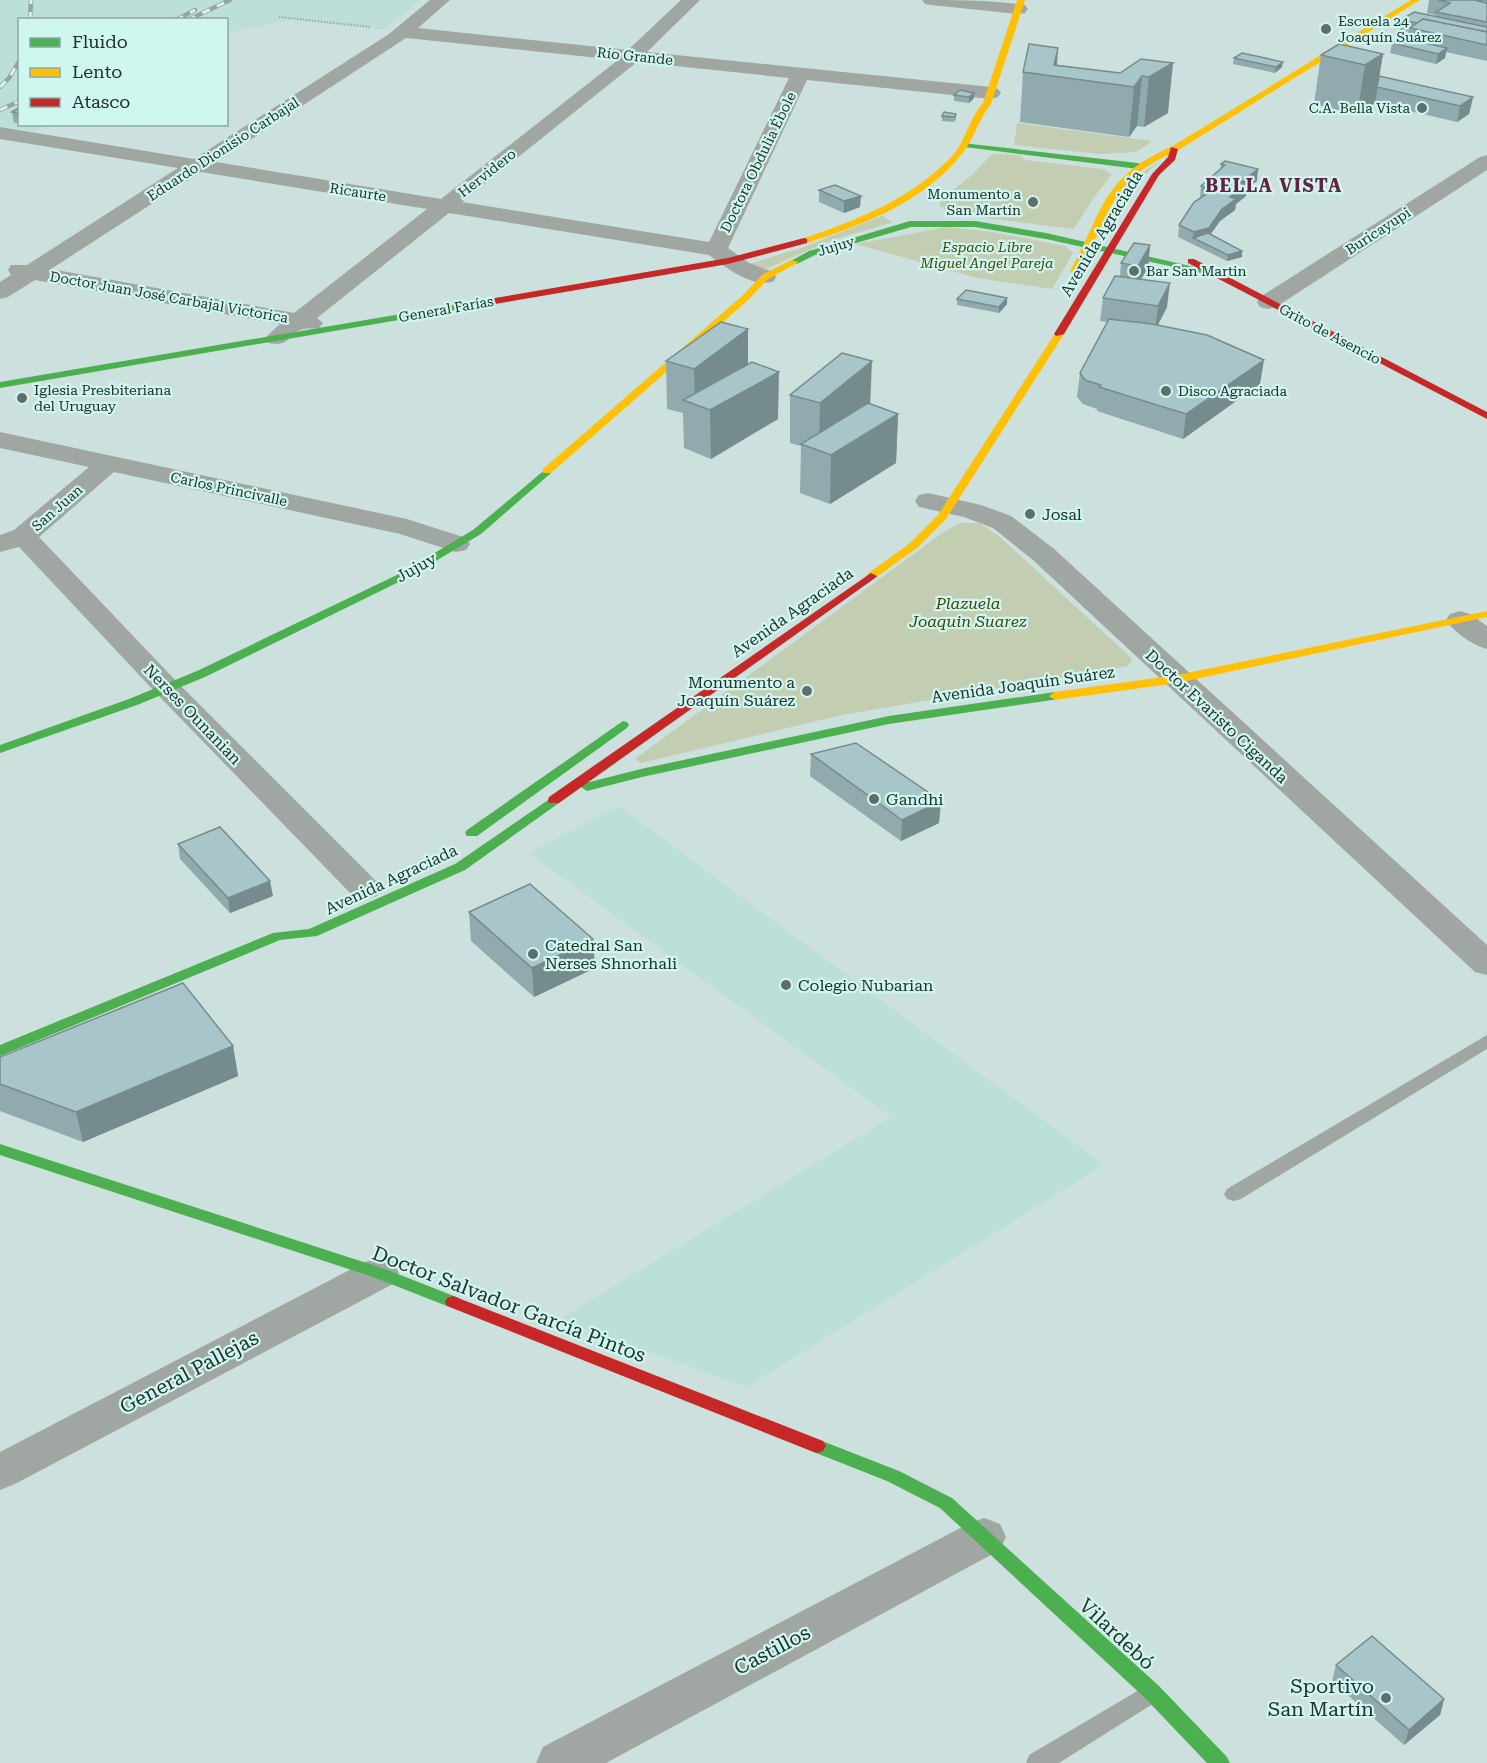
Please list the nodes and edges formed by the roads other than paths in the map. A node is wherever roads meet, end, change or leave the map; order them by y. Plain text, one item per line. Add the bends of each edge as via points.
1 (441, 0) edge
2 (691, 0) edge
3 (931, 0) edge
4 (1416, 0) edge
5 (1019, 4) edge
6 (401, 32) junction
7 (634, 56) junction
8 (801, 73) junction
9 (989, 98) junction
10 (994, 122) dead end
11 (0, 132) edge
12 (988, 141) junction
13 (965, 145) junction
14 (1174, 149) junction
15 (979, 160) dead end
16 (198, 165) junction
17 (1485, 165) edge
18 (1138, 166) junction
19 (445, 206) junction
20 (885, 207) junction
21 (920, 211) junction
22 (1126, 222) junction
23 (910, 224) junction
24 (975, 224) junction
25 (1142, 234) dead end
26 (1089, 242) junction
27 (1111, 245) junction
28 (722, 255) junction
29 (0, 267) edge
30 (30, 272) junction
31 (1211, 272) junction
32 (765, 277) junction
33 (1065, 286) dead end
34 (0, 292) edge
35 (1268, 302) junction
36 (299, 321) junction
37 (337, 328) junction
38 (277, 338) junction
39 (0, 385) edge
40 (1487, 417) edge
41 (0, 440) edge
42 (109, 463) junction
43 (933, 502) junction
44 (12, 540) edge
45 (456, 544) junction
46 (1474, 617) edge
47 (1487, 640) edge
48 (1177, 679) junction
49 (167, 688) junction
50 (638, 714) dead end
51 (0, 748) edge
52 (565, 794) junction
53 (457, 844) dead end
54 (365, 889) dead end
55 (294, 922) dead end
56 (278, 936) junction
57 (1487, 964) edge
58 (1487, 1041) edge
59 (0, 1051) edge
60 (0, 1149) edge
61 (1234, 1194) dead end
62 (379, 1273) junction
63 (0, 1472) edge
64 (984, 1537) junction
65 (1152, 1692) junction
66 (560, 1763) edge
67 (1038, 1763) edge
68 (1220, 1763) edge

1 - 6 street, Eduardo Dionisio Carbajal
2 - 7 street, Hervidero
3 - 5 street
4 - 14 street, Avenida Agraciada
5 - 9 street, General Farías
6 - 7 street, Río Grande
6 - 16 street, Eduardo Dionisio Carbajal
7 - 8 street, Río Grande
7 - 19 street, Hervidero
8 - 9 street, Río Grande
8 - 28 street, Doctora Obdulia Ébole
9 - 10 street
9 - 13 street, General Farías
11 - 16 street, Ricaurte
12 - 13 street
12 - 15 street
12 - 18 street
13 - 20 street, General Farías via 944,168
14 - 18 street, Avenida Agraciada
14 - 22 street, Avenida Agraciada via 1172,158 1156,174
16 - 19 street, Ricaurte
16 - 30 street, Eduardo Dionisio Carbajal
17 - 35 street, Buricayupi
18 - 26 street, Avenida Agraciada via 1111,194
19 - 28 street, Ricaurte
19 - 36 street, Hervidero
20 - 21 street
20 - 23 street
20 - 28 street, General Farías via 788,247
21 - 23 street
21 - 24 street
22 - 25 street
22 - 27 street, Avenida Agraciada
23 - 24 street, Jujuy
23 - 32 street, Jujuy via 829,246
24 - 26 street
26 - 27 street
26 - 33 street, Avenida Agraciada
27 - 31 street
27 - 31 street, Grito de Asencio via 1169,249
27 - 43 street, Avenida Agraciada via 1055,341
28 - 32 street
28 - 37 street, General Farías
29 - 30 street, Doctor Juan José Carbajal Victorica
30 - 34 street, Eduardo Dionisio Carbajal
30 - 36 street, Doctor Juan José Carbajal Victorica
31 - 35 street, Grito de Asencio
32 - 45 street, Jujuy via 488,522
35 - 40 street, Grito de Asencio
36 - 37 street, Doctor Juan José Carbajal Victorica
36 - 38 street, Hervidero
37 - 38 street, General Farías
38 - 39 street, General Farías
41 - 42 street, Carlos Princivalle
42 - 44 street, San Juan
42 - 45 street, Carlos Princivalle via 407,526
43 - 48 street, Doctor Evaristo Ciganda via 1002,522 1043,554
43 - 52 street, Avenida Agraciada via 933,528 913,546
44 - 49 street, Nerses Ounanian
45 - 49 street, Jujuy via 405,575
46 - 47 street
46 - 48 street, Avenida Joaquín Suárez
48 - 52 street, Avenida Joaquín Suárez via 889,720 641,773
48 - 57 street, Doctor Evaristo Ciganda
49 - 51 street, Jujuy
49 - 54 street, Nerses Ounanian
50 - 53 street, Avenida Agraciada
52 - 56 street, Avenida Agraciada via 481,854 440,877 312,933
55 - 56 street, Avenida Agraciada
56 - 59 street, Avenida Agraciada
58 - 61 lane
60 - 62 street, Doctor Salvador García Pintos
62 - 63 street, General Pallejas
62 - 64 street, Doctor Salvador García Pintos via 893,1476 946,1503
64 - 65 street, Vilardebó
64 - 66 street, Castillos
65 - 67 lane
65 - 68 street, Vilardebó

